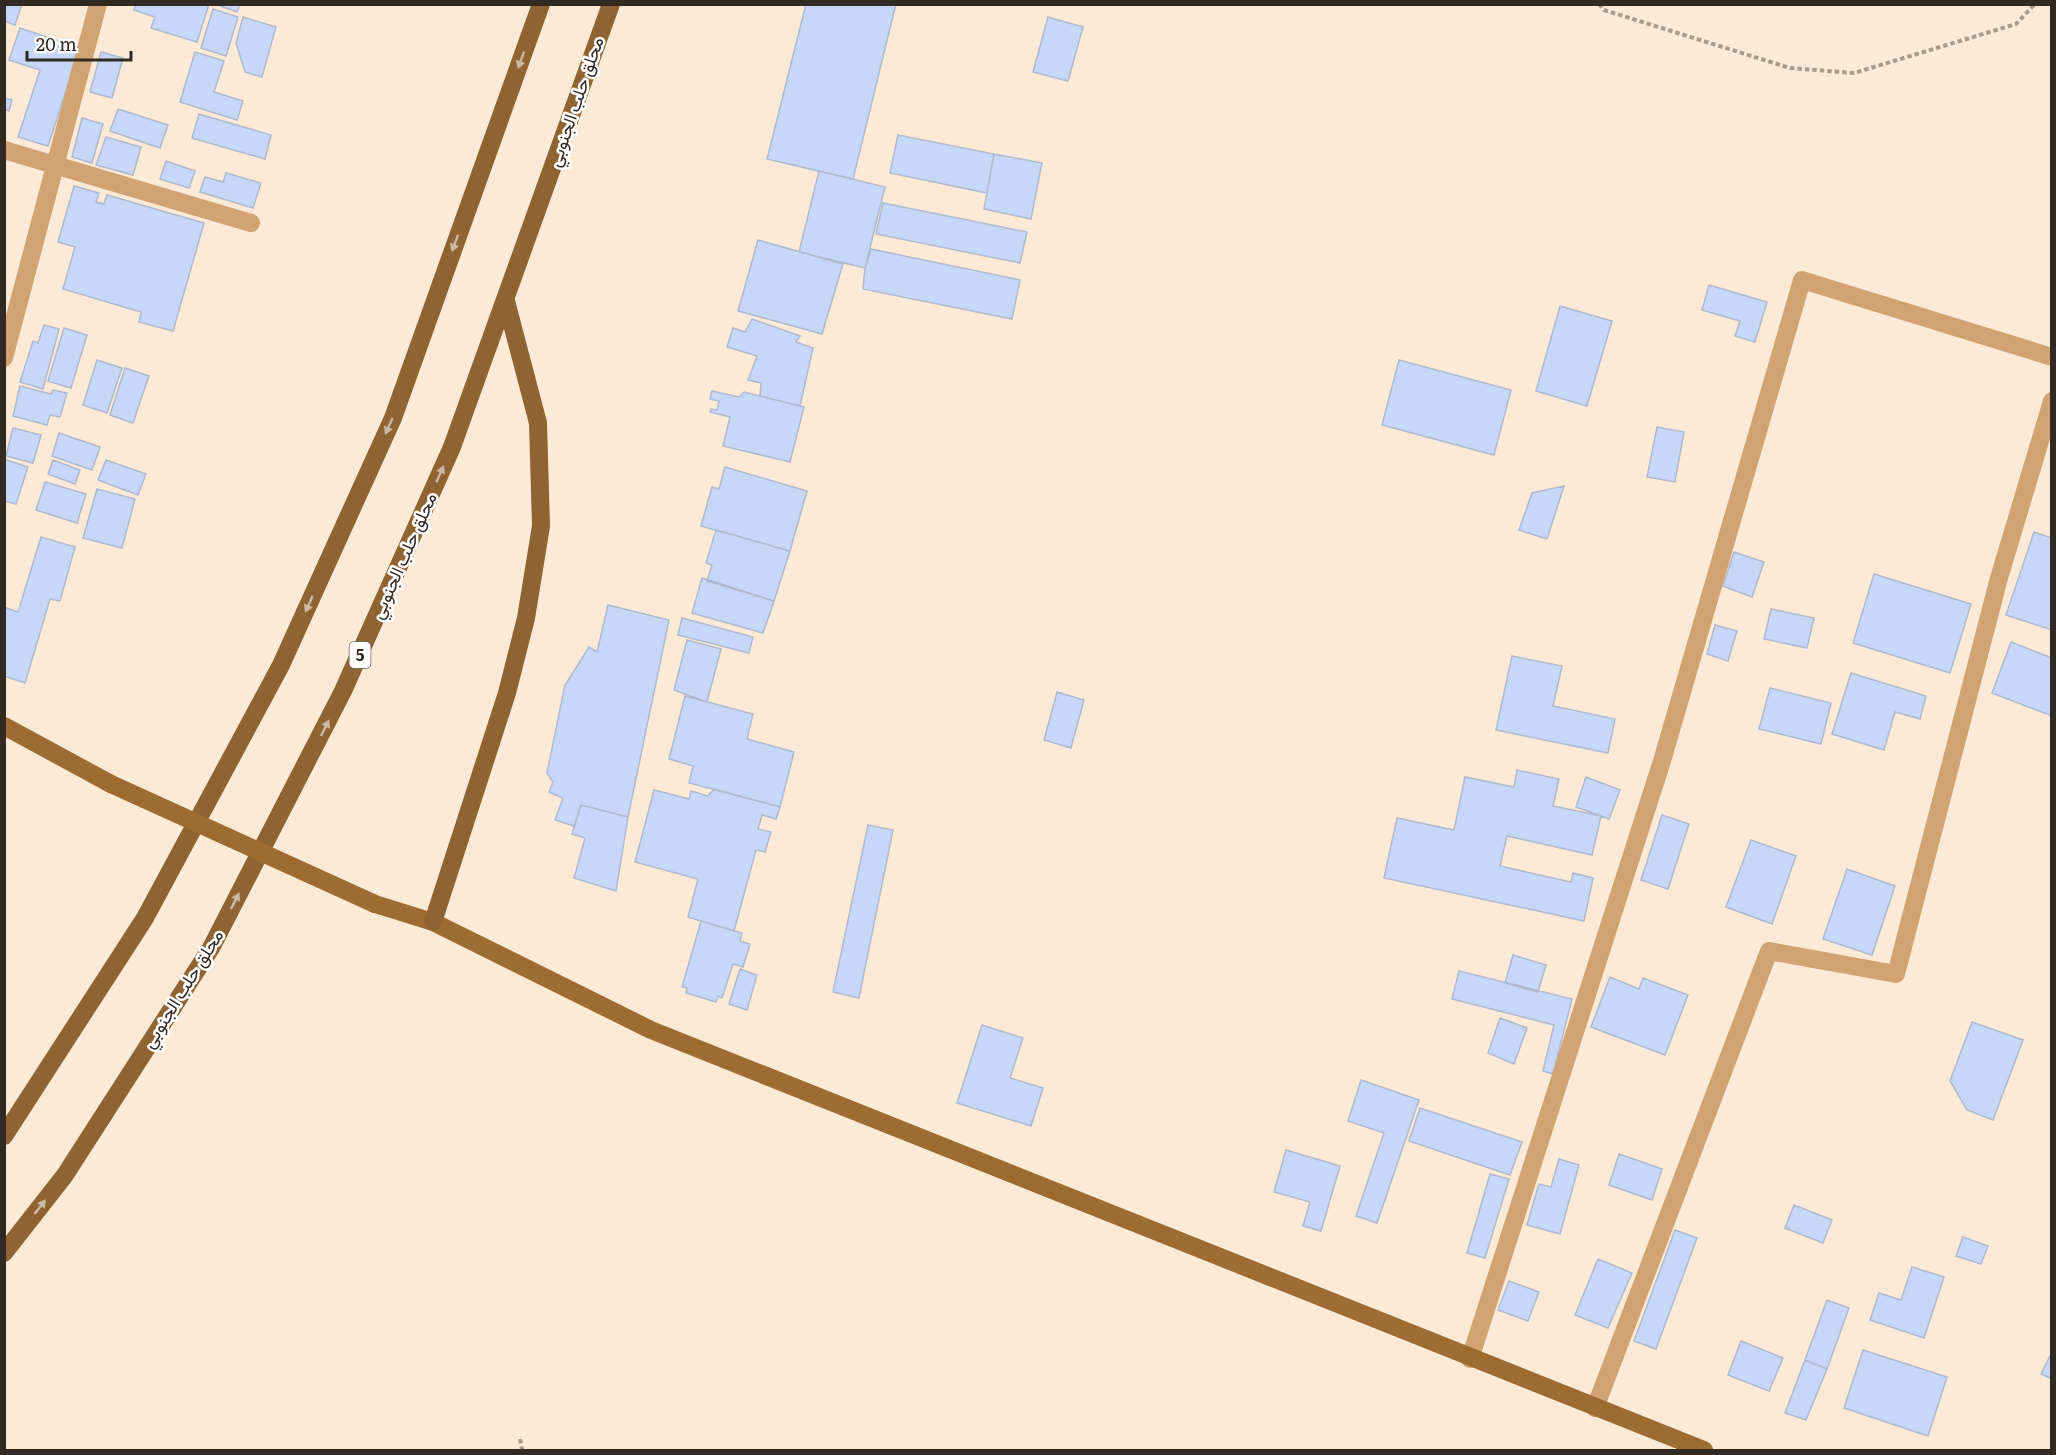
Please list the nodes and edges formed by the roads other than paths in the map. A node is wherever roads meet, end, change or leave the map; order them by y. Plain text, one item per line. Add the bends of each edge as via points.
1 (98, 4) edge
2 (541, 4) edge
3 (611, 4) edge
4 (4, 150) edge
5 (55, 165) junction
6 (251, 223) dead end
7 (506, 301) junction
8 (2052, 357) edge
9 (4, 358) edge
10 (2052, 401) edge
11 (4, 726) edge
12 (433, 922) junction
13 (4, 1136) edge
14 (4, 1253) edge
15 (1470, 1359) junction
16 (1595, 1408) junction
17 (1704, 1450) edge

1 - 5 street
2 -> 13 highway via 393,418 281,665 145,918
3 - 7 highway, محلق حلب الجنوبي / 5
4 - 5 street
5 - 6 street
5 - 9 street
7 - 12 highway via 538,423 541,526 526,618 507,693
14 -> 7 highway, محلق حلب الجنوبي / 5 via 65,1175 211,948 344,691 452,447
8 - 15 street via 1802,280 1662,761
10 - 16 street via 1999,578 1896,974 1769,951
11 - 12 main road, bridge via 111,784 375,904
12 - 15 main road via 651,1030
15 - 16 main road
16 - 17 main road

